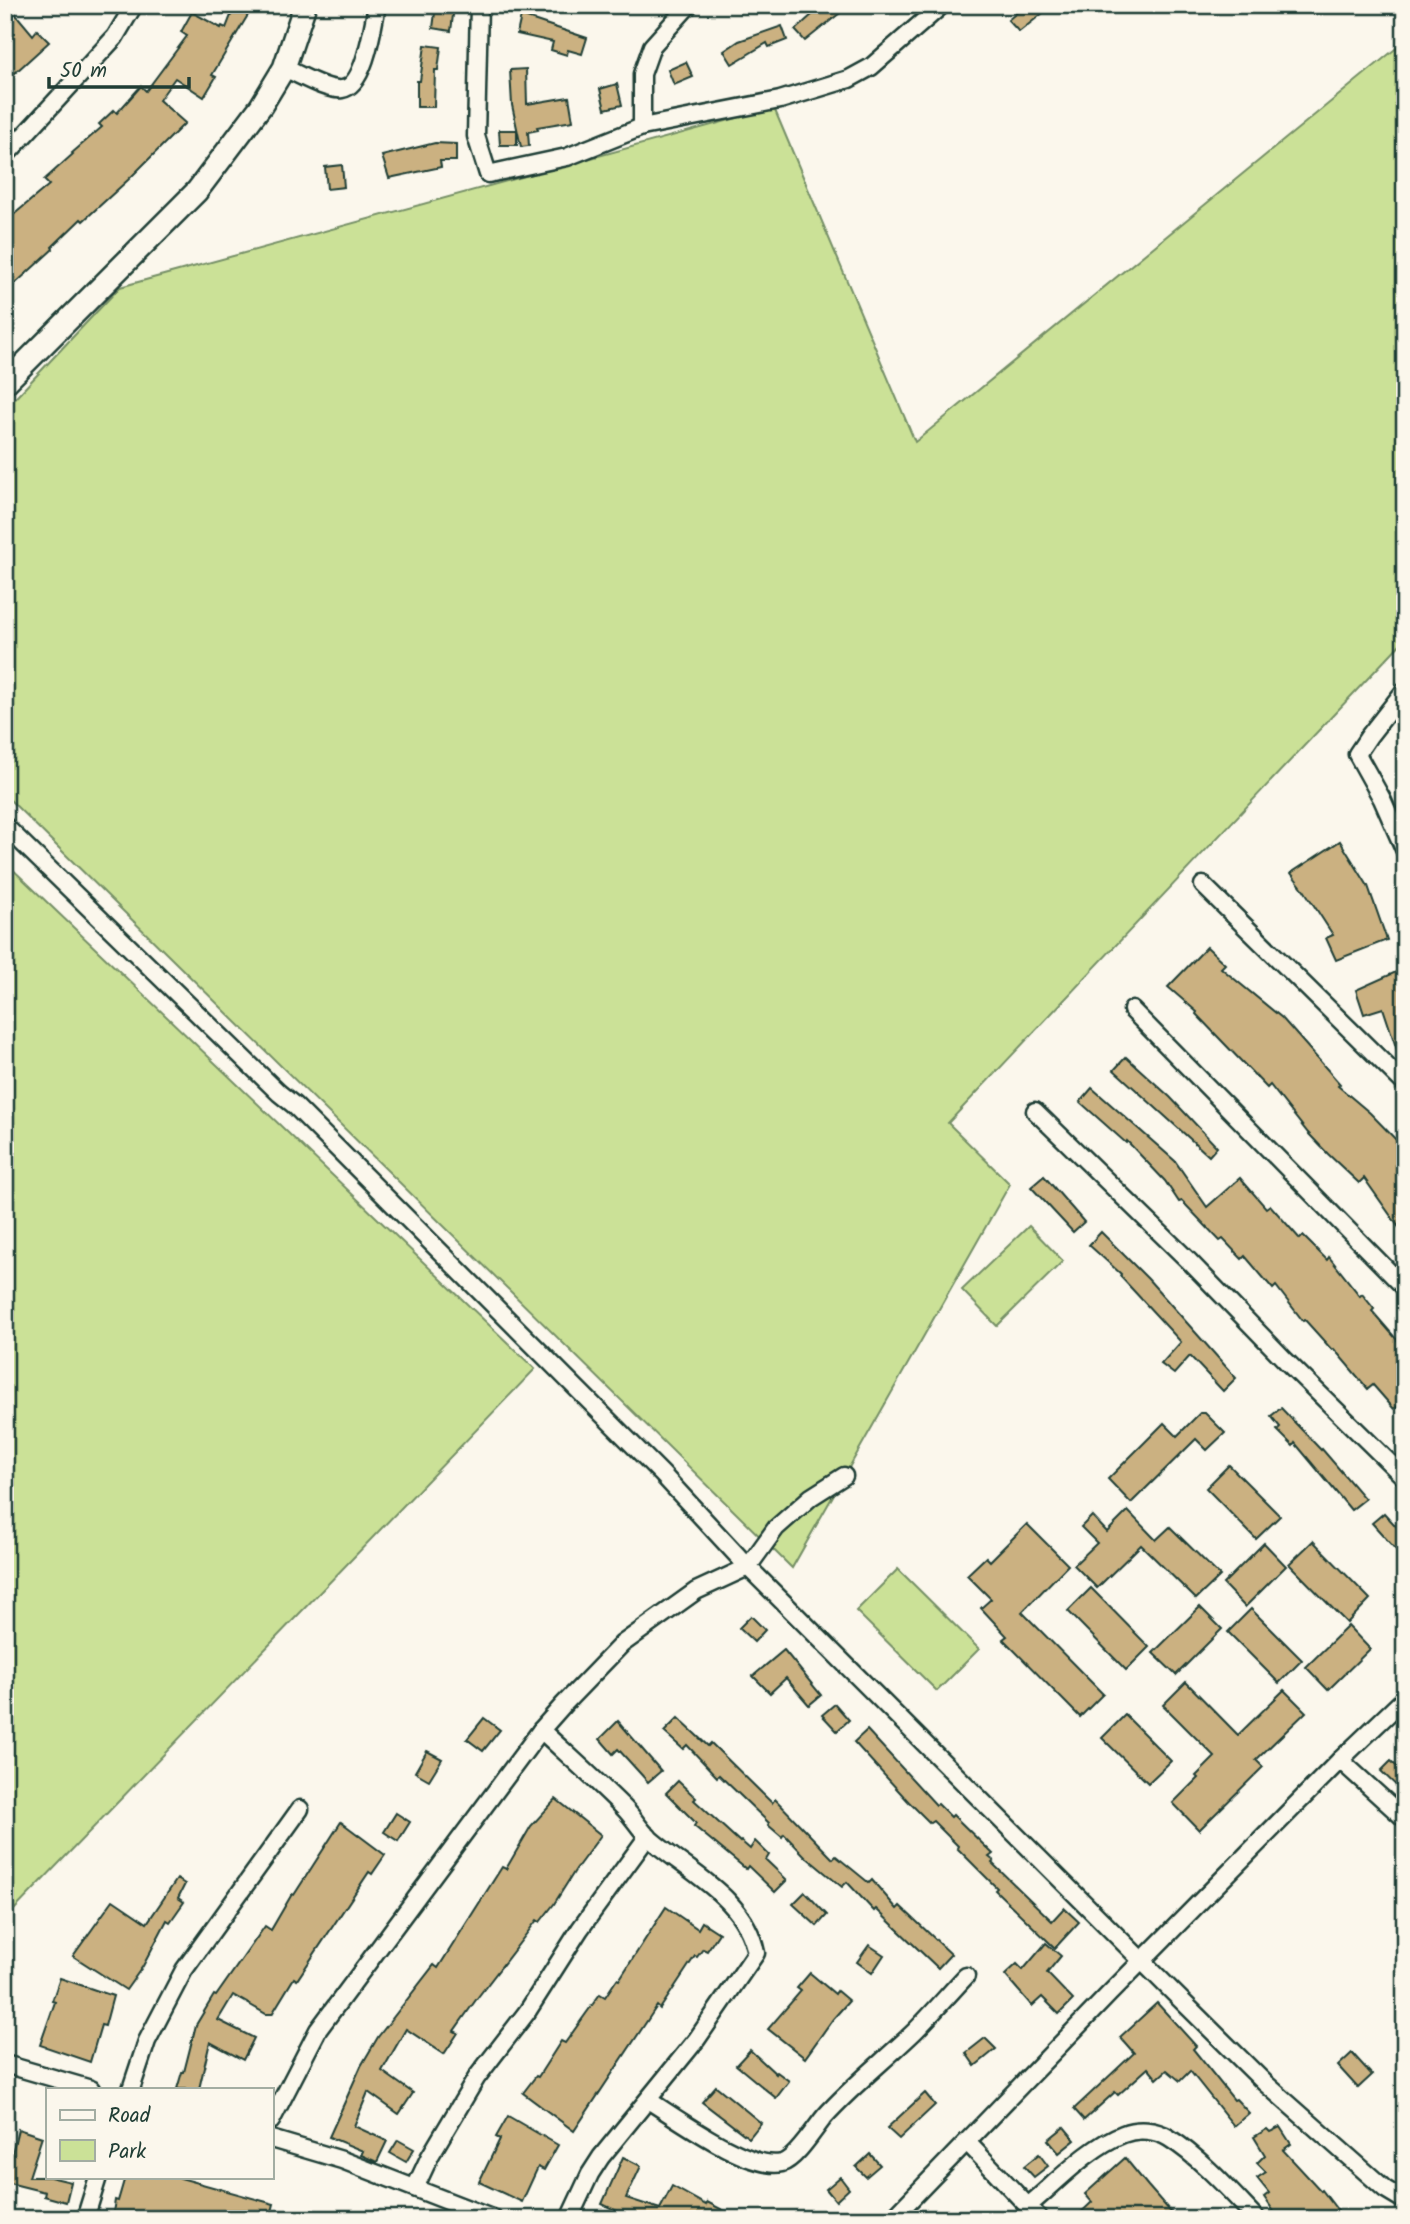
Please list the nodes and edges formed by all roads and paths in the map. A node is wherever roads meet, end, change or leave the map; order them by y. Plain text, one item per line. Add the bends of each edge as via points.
1 (134, 5) edge
2 (305, 5) edge
3 (377, 5) edge
4 (479, 5) edge
5 (689, 5) edge
6 (942, 5) edge
7 (284, 68) junction
8 (642, 127) junction
9 (5, 156) edge
10 (5, 383) edge
11 (1405, 690) edge
12 (5, 826) edge
13 (1405, 851) edge
14 (1203, 885) dead end
15 (1132, 1010) dead end
16 (1405, 1084) edge
17 (1035, 1111) dead end
18 (1405, 1288) edge
19 (844, 1476) dead end
20 (1405, 1478) edge
21 (748, 1567) junction
22 (1405, 1698) edge
23 (541, 1730) junction
24 (1339, 1760) junction
25 (300, 1809) dead end
26 (1405, 1819) edge
27 (648, 1836) junction
28 (1144, 1961) junction
29 (966, 1976) dead end
30 (5, 2064) edge
31 (88, 2088) edge
32 (131, 2088) edge
33 (648, 2099) junction
34 (273, 2117) edge
35 (273, 2140) edge
36 (967, 2142) junction
37 (98, 2178) edge
38 (415, 2188) junction
39 (1405, 2201) edge
40 (1028, 2206) junction
41 (85, 2219) edge
42 (494, 2219) edge
43 (569, 2219) edge
44 (892, 2219) edge
45 (1040, 2219) edge
46 (1257, 2219) edge

1 - 9 street via 115,37
2 - 7 street
3 - 7 street via 365,61 349,87 329,88
4 - 8 street via 476,135 488,174 567,157
5 - 8 street via 652,46 642,74
6 - 8 street via 871,67 849,79 780,100
7 - 10 street via 197,191
11 - 13 street via 1357,754
12 - 21 street via 534,1344
14 - 16 street
15 - 18 street
17 - 20 street
19 - 21 street via 776,1528
21 - 23 street via 696,1591 622,1644
21 - 28 street
22 - 24 street
23 - 27 street
23 - 34 street via 318,2030
24 - 26 street
24 - 28 street
25 - 32 street via 184,1970 147,2041
27 - 33 street via 735,1910 748,1928 756,1953 697,2039
27 - 38 street via 477,2077
28 - 36 street
28 - 39 street via 1265,2083 1385,2189
29 - 33 street via 783,2163 758,2162 740,2155
30 - 31 street
33 - 43 street via 601,2157
35 - 38 street
36 - 40 street
36 - 44 street
37 - 41 street
38 - 42 street
40 - 45 street
40 - 46 street via 1089,2155 1120,2135 1143,2130 1168,2137 1186,2151

